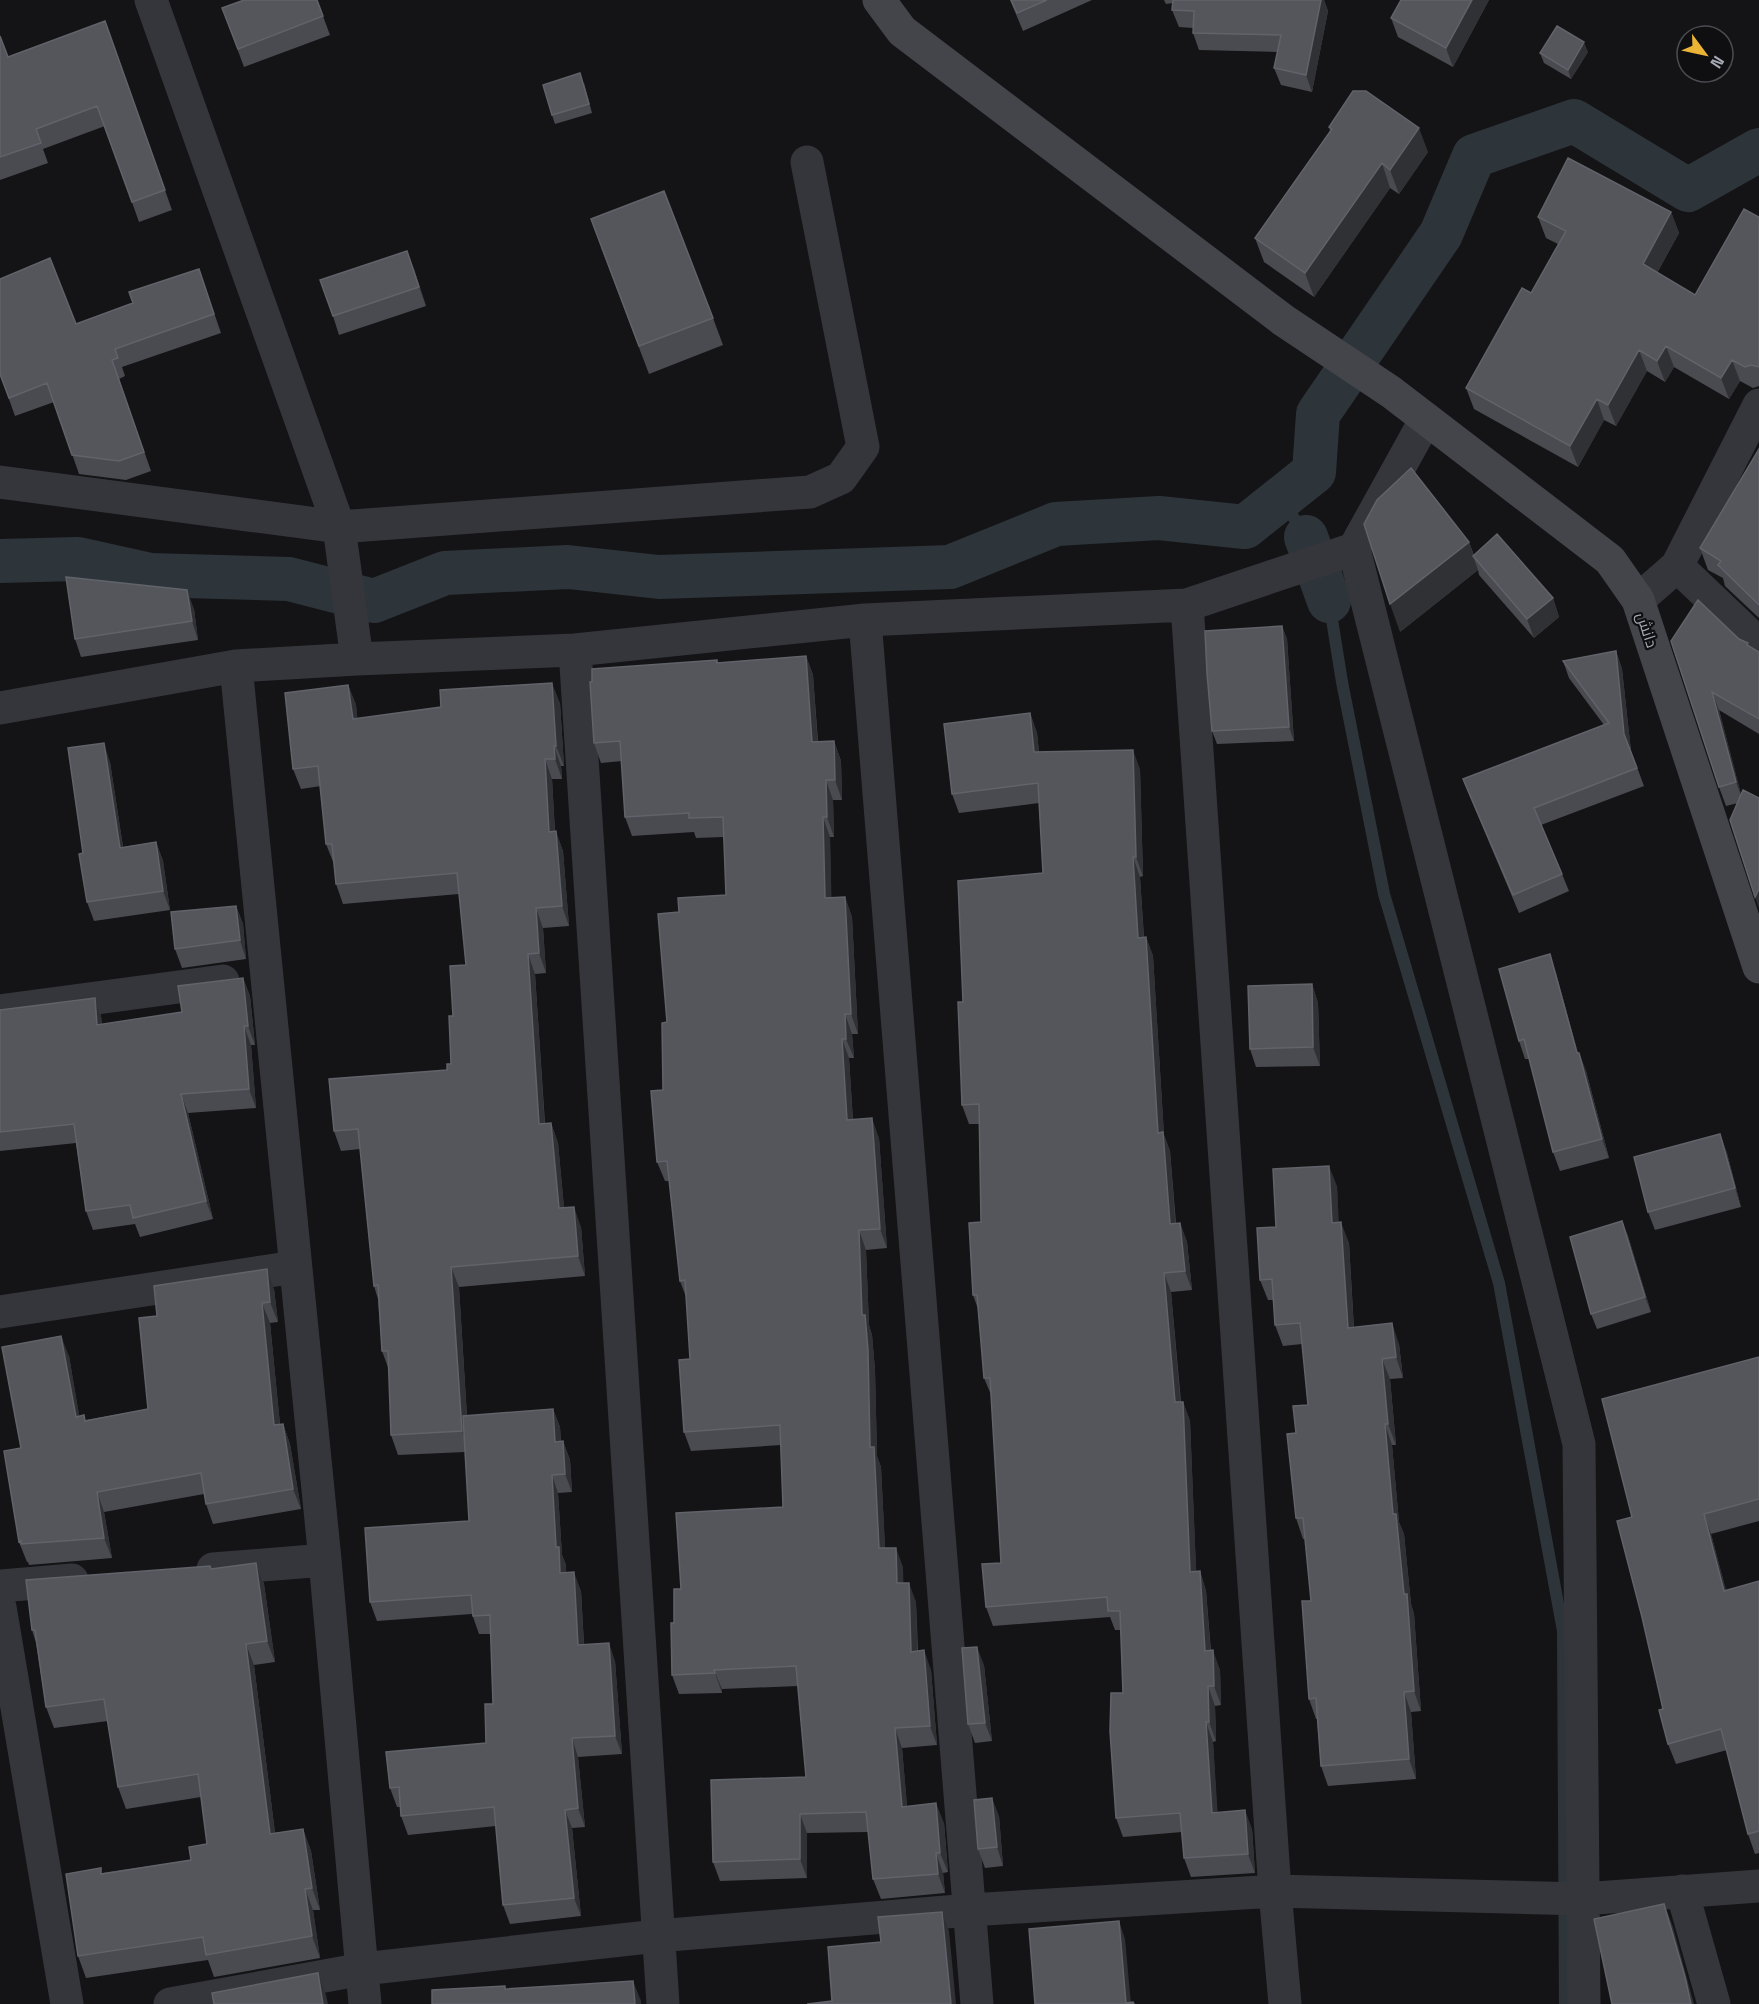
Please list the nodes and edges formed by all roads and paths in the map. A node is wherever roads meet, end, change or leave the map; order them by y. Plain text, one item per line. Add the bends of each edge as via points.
1 (151, 0) edge
2 (879, 0) edge
3 (807, 162) dead end
4 (1759, 405) edge
5 (1426, 419) junction
6 (0, 482) edge
7 (339, 527) junction
8 (1354, 549) junction
9 (1677, 566) junction
10 (1638, 600) junction
11 (1187, 605) junction
12 (865, 620) junction
13 (1759, 644) edge
14 (575, 650) junction
15 (357, 659) junction
16 (236, 666) junction
17 (0, 708) edge
18 (1759, 967) edge
19 (267, 975) junction
20 (0, 1011) edge
21 (295, 1267) junction
22 (0, 1312) edge
23 (325, 1560) junction
24 (186, 1571) edge
25 (105, 1578) edge
26 (0, 1586) edge
27 (0, 1607) edge
28 (1759, 1886) edge
29 (1275, 1891) junction
30 (1682, 1891) junction
31 (1583, 1899) junction
32 (970, 1910) junction
33 (657, 1936) junction
34 (363, 1970) junction
35 (67, 2004) edge
36 (170, 2004) edge
37 (365, 2004) edge
38 (663, 2004) edge
39 (978, 2004) edge
40 (1285, 2004) edge
41 (1584, 2004) edge
42 (1714, 2004) edge

1 - 7 street
2 - 5 main road, دانش via 902,31 1283,320
3 - 7 street via 863,447 841,478 810,492
4 - 9 street
5 - 8 street
5 - 10 main road, دانش via 1610,560
6 - 7 street
7 - 15 street
8 - 11 street
8 - 31 street via 1579,1444
9 - 10 street
9 - 13 street
10 - 18 main road, دانش
11 - 12 street
11 - 29 street
12 - 14 street
12 - 32 street
14 - 15 street
14 - 33 street
15 - 16 street
16 - 17 street
16 - 19 street
19 - 20 street
19 - 21 street
21 - 22 street
21 - 23 street
23 - 24 street
23 - 34 street
25 - 26 street
27 - 35 street
28 - 30 street
29 - 31 street
29 - 32 street
29 - 40 street
30 - 31 street
30 - 42 street
31 - 41 street
32 - 33 street
32 - 39 street
33 - 34 street
33 - 38 street
34 - 36 street
34 - 37 street

